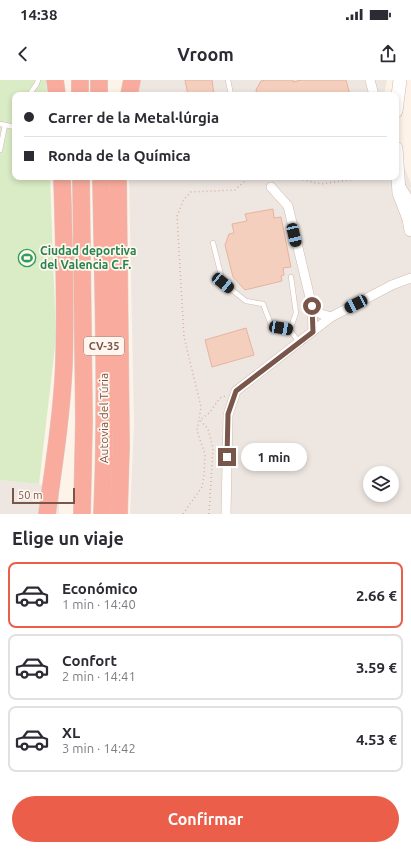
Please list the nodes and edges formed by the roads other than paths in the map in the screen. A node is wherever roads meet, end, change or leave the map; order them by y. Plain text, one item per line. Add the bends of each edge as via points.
1 (38, 80) edge
2 (56, 80) edge
3 (62, 80) edge
4 (80, 80) edge
5 (99, 80) edge
6 (121, 80) edge
7 (132, 80) edge
8 (228, 80) edge
9 (370, 80) edge
10 (400, 80) edge
11 (31, 92) edge
12 (57, 92) edge
13 (61, 92) edge
14 (80, 92) edge
15 (99, 92) edge
16 (119, 92) edge
17 (130, 92) edge
18 (230, 92) edge
19 (373, 92) edge
20 (398, 92) edge
21 (2, 125) edge
22 (12, 127) edge
23 (0, 150) edge
24 (399, 179) edge
25 (62, 180) edge
26 (81, 180) edge
27 (101, 180) edge
28 (119, 180) edge
29 (397, 180) edge
30 (271, 187) dead end
31 (411, 201) edge
32 (411, 230) edge
33 (213, 243) dead end
34 (291, 277) dead end
35 (411, 278) edge
36 (312, 306) junction
37 (331, 317) junction
38 (290, 330) junction
39 (313, 332) junction
40 (299, 342) junction
41 (47, 514) edge
42 (82, 514) edge
43 (102, 514) edge
44 (119, 514) edge
45 (226, 514) edge

1 - 11 lane
2 - 12 highway
3 - 13 highway
4 - 14 highway
5 - 15 highway
6 - 16 highway
7 - 17 highway
8 - 18 lane
9 - 19 street
10 - 20 street
21 - 22 lane
21 - 23 lane
24 - 31 street
25 - 41 highway via 64,364
26 - 42 highway, Autovia del Túria / CV-35 via 84,420
27 - 43 highway, Autovia del Túria / CV-35 via 104,324
28 - 44 highway
29 - 32 street
30 - 36 street via 288,206
33 - 38 lane via 223,283 246,301 263,304 272,327
34 - 38 lane via 296,313
35 - 37 street via 392,285
36 - 37 street via 321,314
36 - 39 street
37 - 39 street
38 - 40 lane
39 - 40 street
40 - 45 street via 236,391 228,414

